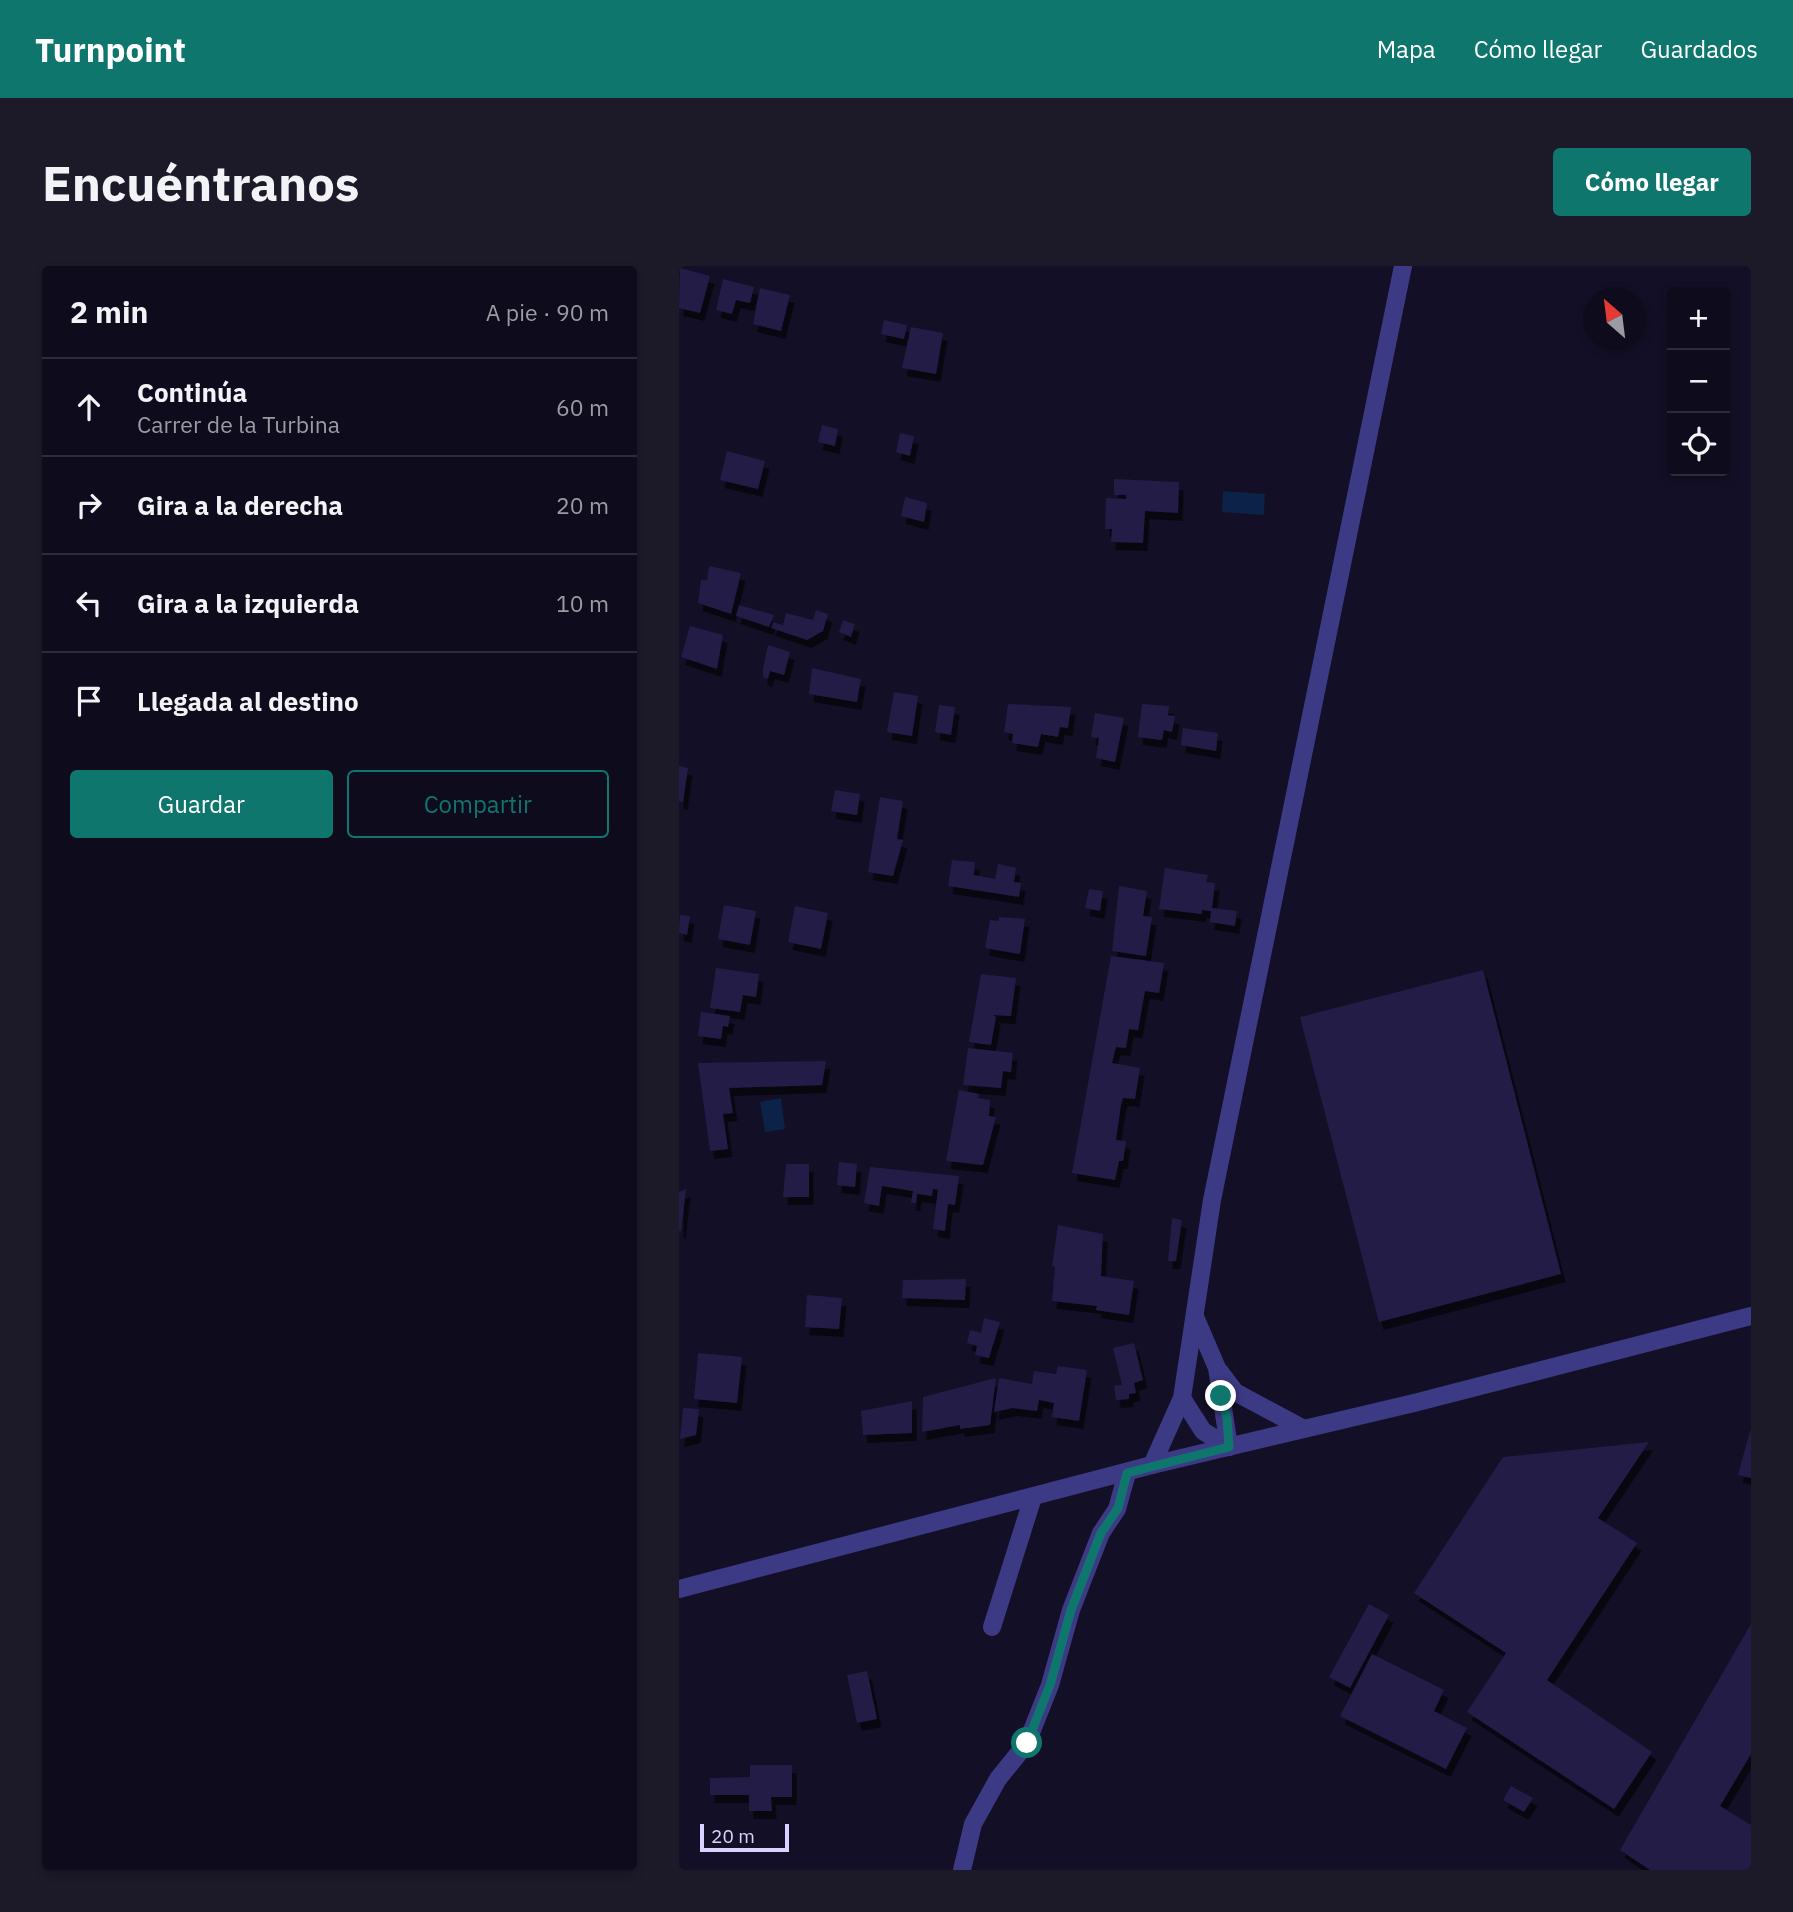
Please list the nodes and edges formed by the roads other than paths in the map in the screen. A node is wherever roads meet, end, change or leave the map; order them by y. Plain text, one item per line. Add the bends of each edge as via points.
1 (1403, 266) edge
2 (1751, 1316) edge
3 (1196, 1319) junction
4 (1217, 1368) junction
5 (1182, 1398) junction
6 (1302, 1428) junction
7 (1229, 1447) junction
8 (1151, 1465) junction
9 (1127, 1473) junction
10 (1033, 1497) junction
11 (679, 1589) edge
12 (992, 1626) dead end
13 (962, 1870) edge

1 - 3 street via 1212,1200
2 - 6 street
3 - 4 street
3 - 5 street
4 - 6 street via 1235,1392
4 - 7 street
5 - 7 street via 1203,1431
5 - 8 street
6 - 7 street
7 - 8 street
8 - 9 street
9 - 10 street
9 - 13 street via 1118,1508 1101,1533 1071,1610 1050,1685 1027,1743 998,1779 973,1824
10 - 11 street
10 - 12 street

